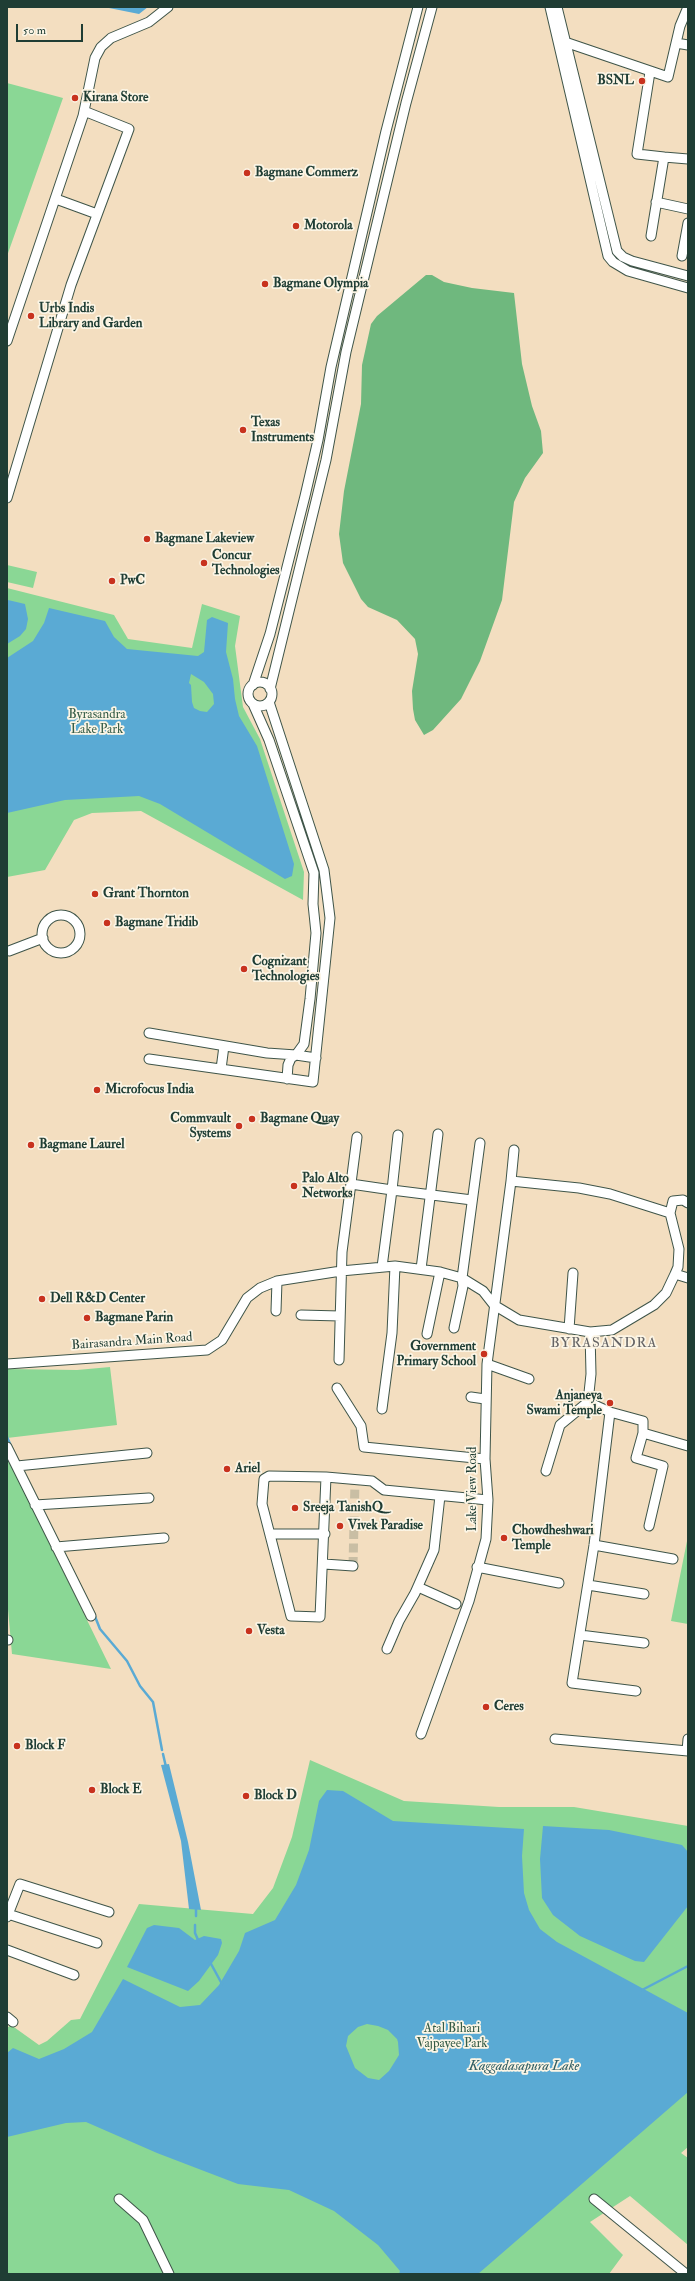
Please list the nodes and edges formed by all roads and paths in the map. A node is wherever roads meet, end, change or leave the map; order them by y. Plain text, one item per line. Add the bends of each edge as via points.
1 (168, 7) edge
2 (418, 7) edge
3 (432, 7) edge
4 (550, 7) edge
5 (557, 7) edge
6 (688, 7) edge
7 (676, 42) junction
8 (562, 43) junction
9 (688, 45) edge
10 (650, 72) junction
11 (84, 111) junction
12 (664, 157) junction
13 (688, 159) edge
14 (56, 199) junction
15 (656, 202) junction
16 (688, 209) edge
17 (98, 214) junction
18 (608, 219) junction
19 (599, 221) junction
20 (688, 224) edge
21 (650, 236) dead end
22 (682, 256) dead end
23 (688, 276) edge
24 (688, 288) edge
25 (7, 341) edge
26 (7, 498) edge
27 (253, 685) junction
28 (270, 689) junction
29 (269, 702) junction
30 (253, 704) junction
31 (43, 938) junction
32 (9, 951) dead end
33 (148, 1033) dead end
34 (224, 1046) junction
35 (296, 1055) junction
36 (316, 1058) junction
37 (149, 1059) dead end
38 (221, 1069) junction
39 (287, 1079) junction
40 (438, 1134) dead end
41 (398, 1135) dead end
42 (357, 1137) dead end
43 (480, 1143) dead end
44 (514, 1150) dead end
45 (511, 1181) junction
46 (351, 1184) junction
47 (392, 1190) junction
48 (430, 1195) junction
49 (472, 1200) junction
50 (688, 1203) edge
51 (670, 1213) junction
52 (395, 1266) junction
53 (382, 1267) junction
54 (421, 1269) junction
55 (341, 1271) junction
56 (440, 1272) junction
57 (573, 1273) dead end
58 (675, 1274) junction
59 (462, 1278) junction
60 (688, 1278) edge
61 (277, 1281) junction
62 (494, 1305) junction
63 (276, 1311) dead end
64 (301, 1315) dead end
65 (340, 1316) junction
66 (454, 1328) dead end
67 (569, 1329) junction
68 (590, 1332) junction
69 (427, 1334) dead end
70 (339, 1360) dead end
71 (7, 1364) edge
72 (487, 1364) junction
73 (529, 1379) dead end
74 (337, 1388) dead end
75 (471, 1397) dead end
76 (485, 1399) junction
77 (588, 1402) junction
78 (382, 1409) dead end
79 (610, 1412) junction
80 (643, 1432) junction
81 (688, 1446) edge
82 (8, 1452) edge
83 (148, 1453) dead end
84 (485, 1459) junction
85 (17, 1466) junction
86 (546, 1471) dead end
87 (338, 1482) junction
88 (440, 1496) junction
89 (149, 1498) dead end
90 (488, 1500) junction
91 (35, 1505) junction
92 (649, 1526) dead end
93 (271, 1534) junction
94 (325, 1534) junction
95 (164, 1538) dead end
96 (594, 1545) junction
97 (56, 1547) junction
98 (673, 1559) dead end
99 (324, 1564) junction
100 (353, 1566) dead end
101 (477, 1567) junction
102 (559, 1583) dead end
103 (588, 1585) junction
104 (418, 1587) junction
105 (644, 1594) dead end
106 (456, 1604) dead end
107 (91, 1616) dead end
108 (580, 1635) junction
109 (644, 1644) dead end
110 (387, 1649) dead end
111 (636, 1691) dead end
112 (421, 1734) dead end
113 (555, 1739) dead end
114 (688, 1739) edge
115 (687, 1751) edge
116 (109, 1912) dead end
117 (8, 1916) edge
118 (97, 1944) dead end
119 (7, 1950) edge
120 (74, 1975) dead end
121 (119, 2199) dead end
122 (594, 2199) dead end
123 (681, 2273) edge
124 (169, 2274) edge

1 - 11 street via 149,22 121,32 101,47 95,58
2 - 27 street via 334,352 312,468 270,634
3 - 28 street via 406,103 346,352 326,460
4 - 8 street
5 - 8 street
6 - 7 street
7 - 9 street
7 - 10 street via 668,77
8 - 10 street
8 - 18 street
8 - 19 street
10 - 12 street via 637,154
11 - 14 street
11 - 17 street via 129,129
12 - 13 street
12 - 15 street
14 - 17 street
14 - 25 street
15 - 16 street
15 - 21 street
17 - 26 street via 71,285
18 - 19 street
18 - 23 street via 617,251 624,257
19 - 24 street via 605,249 613,262 628,271
20 - 22 street
27 - 28 street via 264,683
27 - 30 street via 248,695
28 - 29 street via 272,696
29 - 30 street via 263,706
29 - 36 street via 324,870 330,918
30 - 35 street via 269,740 314,873 313,904 316,933 310,999 304,1044
31 - 31 street via 46,946 54,952 68,951 78,941 78,927 69,917 54,916 44,926
31 - 32 street
33 - 34 street
34 - 35 street
34 - 38 street
35 - 36 street
35 - 39 street via 291,1058 288,1065
36 - 39 street via 313,1082
37 - 38 street
38 - 39 street
40 - 48 street
41 - 47 street
42 - 46 street
43 - 49 street
44 - 45 street, Lake View Road
45 - 51 street via 610,1194
45 - 62 street, Lake View Road
46 - 47 street
46 - 55 street
47 - 48 street
47 - 53 street
48 - 49 street
48 - 54 street
49 - 59 street
50 - 51 street via 683,1200 673,1201
51 - 58 street, Bairasandra Main Road via 679,1248
52 - 53 street, Bairasandra Main Road
52 - 54 street, Bairasandra Main Road
52 - 78 street via 392,1333
53 - 55 street, Bairasandra Main Road
54 - 56 street, Bairasandra Main Road
55 - 61 street, Bairasandra Main Road
55 - 65 street
56 - 59 street, Bairasandra Main Road
56 - 69 street
57 - 67 street
58 - 60 street
58 - 68 street, Bairasandra Main Road via 666,1293 654,1305 612,1330
59 - 62 street, Bairasandra Main Road via 483,1291
59 - 66 street via 463,1286
61 - 63 street
61 - 71 street, Bairasandra Main Road via 260,1288 247,1298 222,1340 207,1350
62 - 67 street, Bairasandra Main Road via 518,1320
62 - 72 street, Lake View Road
64 - 65 street
65 - 70 street
67 - 68 street, Bairasandra Main Road
68 - 77 street via 591,1374
72 - 73 street
72 - 76 street, Lake View Road
74 - 84 street via 361,1426 364,1447
75 - 76 street
76 - 84 street, Lake View Road
77 - 79 street
77 - 86 street via 560,1425
79 - 80 street via 643,1421
79 - 96 street
80 - 81 street
80 - 92 street via 636,1458 663,1466
82 - 85 street
83 - 85 street
84 - 90 street, Lake View Road
85 - 91 street
87 - 88 street via 372,1481 384,1490
87 - 93 street via 269,1476 264,1479 262,1504
87 - 94 street
88 - 90 street
88 - 104 street via 434,1550
89 - 91 street
90 - 101 street, Lake View Road via 486,1539
91 - 97 street
93 - 94 street
93 - 99 street via 291,1616 320,1617
94 - 99 street
95 - 97 street
96 - 98 street
96 - 103 street
97 - 107 street
99 - 100 street
101 - 102 street
101 - 112 street, Lake View Road via 469,1601
103 - 105 street
103 - 108 street
104 - 106 street
104 - 110 street
108 - 109 street
108 - 111 street via 572,1683
113 - 115 street
114 - 115 street
116 - 117 street via 20,1884
117 - 118 street
119 - 120 street
121 - 124 street via 143,2220
122 - 123 street

